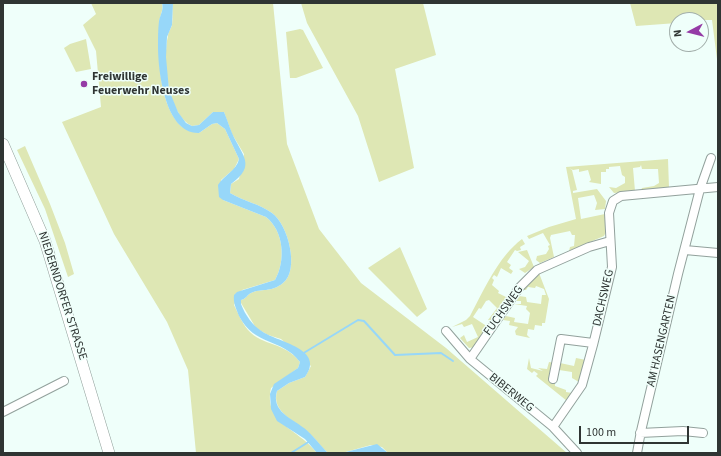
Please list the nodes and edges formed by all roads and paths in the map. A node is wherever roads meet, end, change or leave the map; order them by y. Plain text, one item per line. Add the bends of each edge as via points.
1 (3, 144) edge
2 (711, 158) dead end
3 (718, 187) edge
4 (700, 189) junction
5 (610, 241) junction
6 (685, 250) junction
7 (718, 252) edge
8 (446, 330) dead end
9 (593, 343) junction
10 (470, 359) junction
11 (553, 379) dead end
12 (64, 381) dead end
13 (3, 412) edge
14 (553, 427) junction
15 (640, 433) junction
16 (703, 433) dead end
17 (109, 453) edge
18 (577, 453) edge
19 (638, 453) edge

1 - 17 main road, NIEDERNDORFER STRASSE via 45,241
2 - 4 street, AM HASENGARTEN
3 - 4 street
4 - 5 street, DACHSWEG via 621,196 613,200 609,213
4 - 6 street, AM HASENGARTEN
5 - 9 street, DACHSWEG via 612,267
5 - 10 street, FUCHSWEG via 589,247 537,270 519,288
6 - 7 street
6 - 15 street, AM HASENGARTEN
8 - 10 street, BIBERWEG
9 - 11 street via 561,339
9 - 14 street, DACHSWEG via 582,385
10 - 14 street, BIBERWEG
12 - 13 street
14 - 18 street, BIBERWEG
15 - 16 street
15 - 19 street, AM HASENGARTEN

